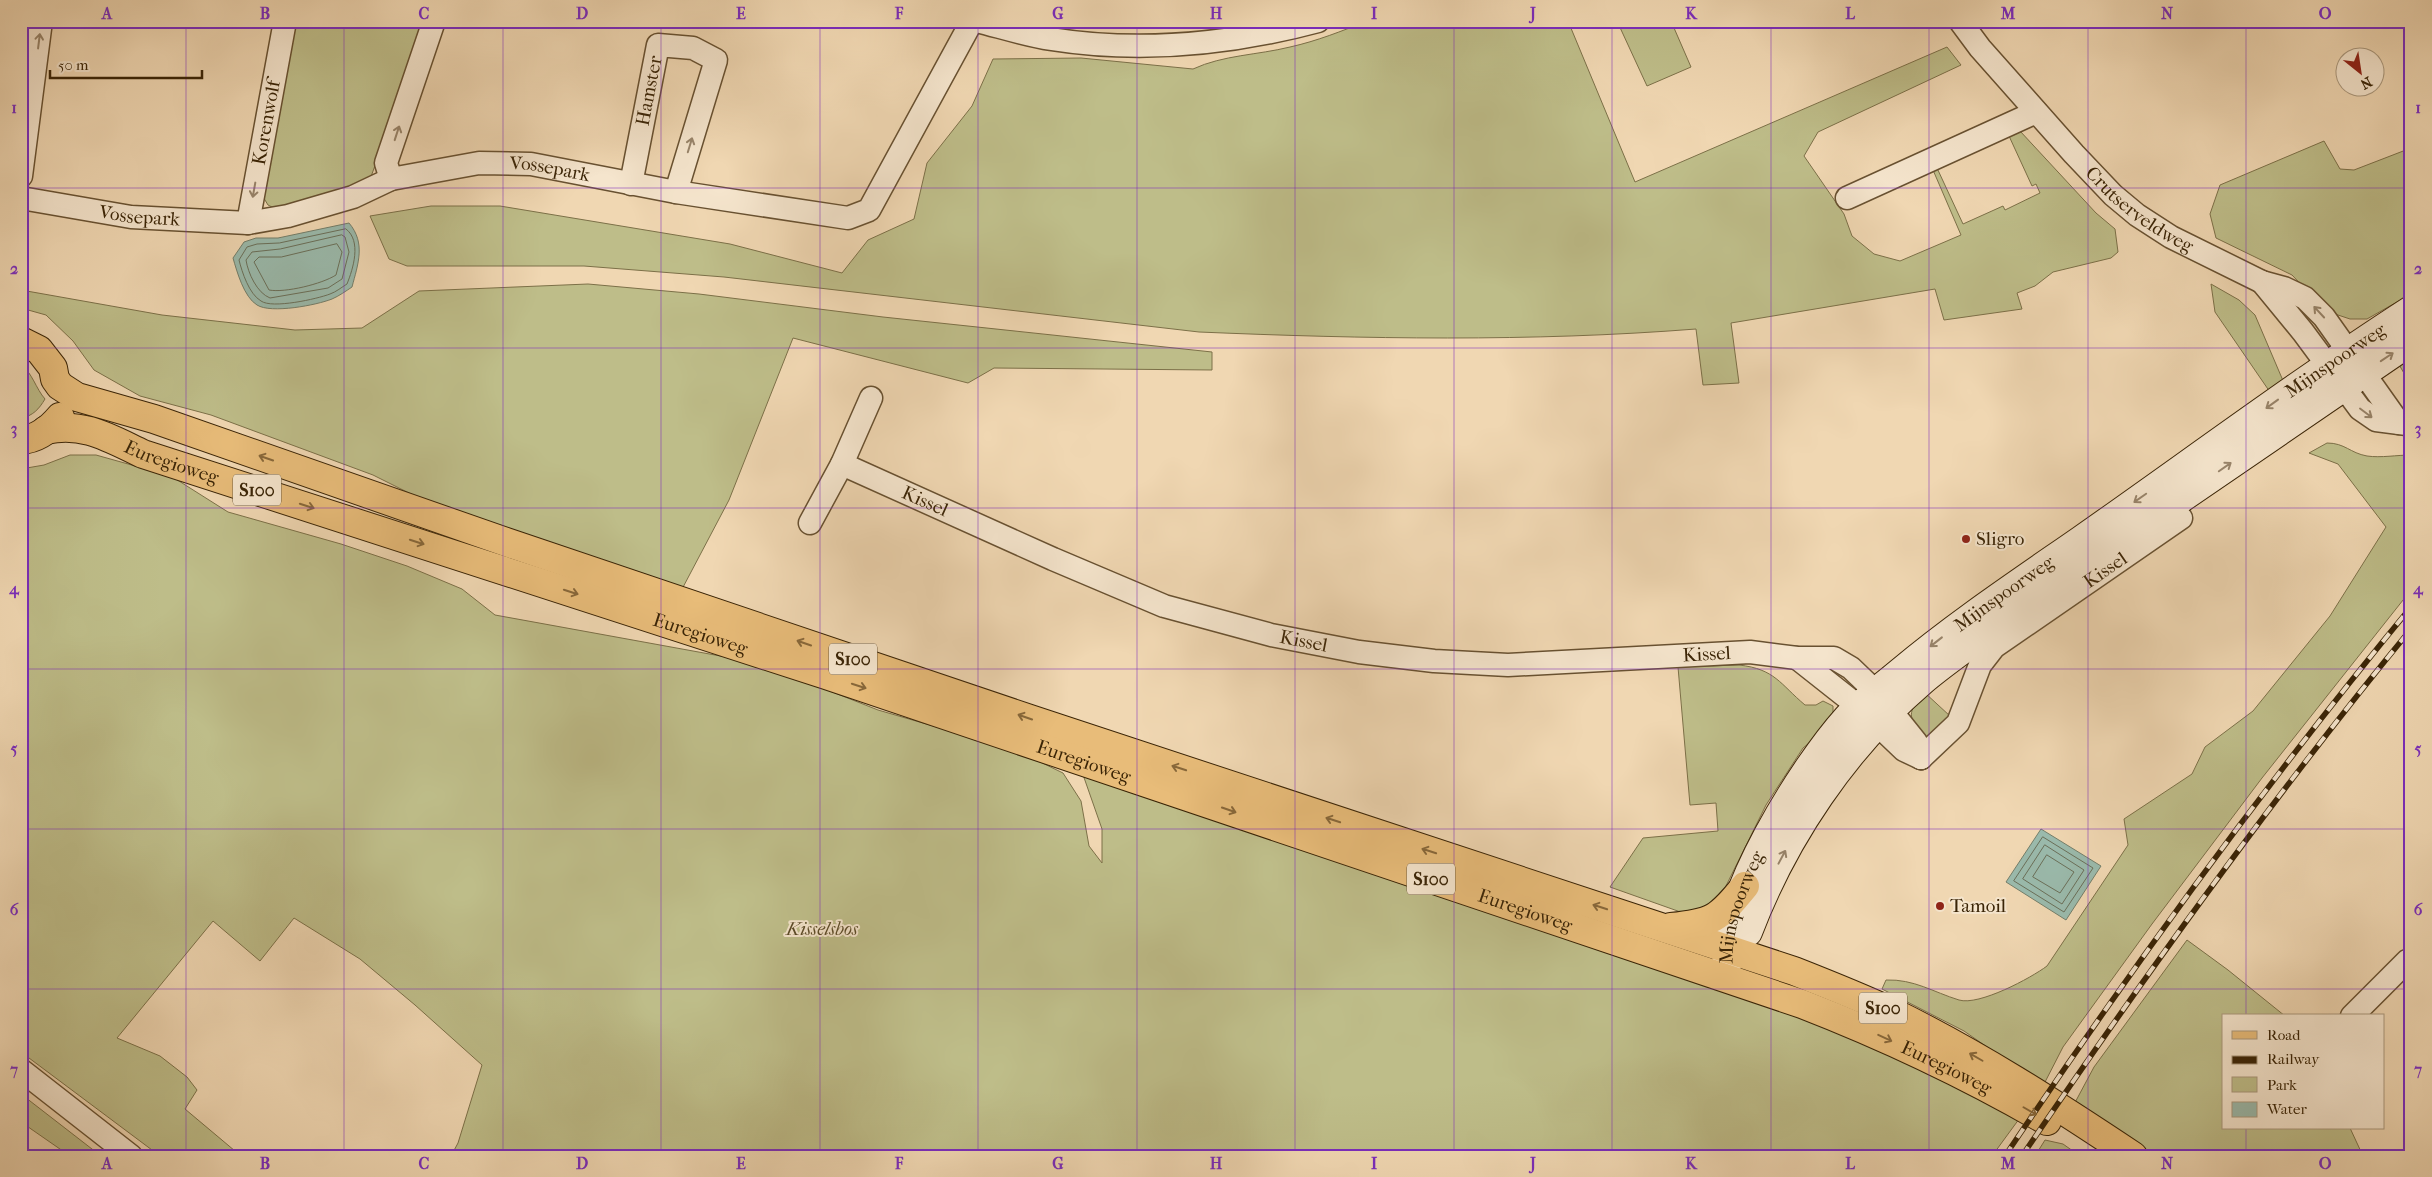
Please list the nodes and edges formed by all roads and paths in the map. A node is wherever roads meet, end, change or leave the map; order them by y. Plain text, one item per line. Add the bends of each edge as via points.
1 (41, 21) edge
2 (285, 21) edge
3 (434, 21) edge
4 (972, 21) edge
5 (977, 21) edge
6 (1318, 21) edge
7 (1960, 21) edge
8 (1054, 30) edge
9 (2036, 112) junction
10 (21, 176) edge
11 (391, 179) junction
12 (631, 184) junction
13 (676, 192) junction
14 (21, 198) edge
15 (1847, 198) dead end
16 (248, 223) junction
17 (2411, 310) edge
18 (21, 323) edge
19 (21, 341) edge
20 (2411, 341) edge
21 (2345, 369) junction
22 (70, 382) junction
23 (872, 398) dead end
24 (2405, 424) edge
25 (46, 430) junction
26 (21, 440) edge
27 (144, 454) junction
28 (21, 457) edge
29 (842, 464) junction
30 (2181, 518) dead end
31 (810, 523) dead end
32 (1876, 709) junction
33 (1744, 886) junction
34 (1557, 922) junction
35 (1663, 928) junction
36 (1731, 955) junction
37 (2411, 966) edge
38 (2354, 1014) edge
39 (1840, 1019) junction
40 (21, 1070) edge
41 (131, 1156) edge
42 (2101, 1156) edge
43 (2133, 1156) edge

10 -> 1 street
2 -> 16 street, Korenwolf
11 -> 3 street via 386,163
4 - 13 street, Vossepark via 869,210 848,218
5 - 8 street
6 - 8 street via 1280,31 1187,44 1112,44
7 - 9 street, Crutserveldweg
9 - 15 street
9 - 21 street, Crutserveldweg via 2113,195 2137,215 2171,237 2262,282
11 - 12 street, Vossepark via 480,163 531,164
11 - 16 street, Vossepark via 353,197 288,216
12 - 13 street, Vossepark
13 -> 12 street, Hamster via 716,60 693,48 658,44
14 - 16 street, Vossepark via 132,217
17 - 21 street, Mijnspoorweg
18 - 22 main road via 49,336 62,352
19 - 22 main road, Euregioweg via 47,358 60,386
21 -> 20 street, Mijnspoorweg
21 - 24 street, Crutserveldweg via 2360,409 2370,417
21 - 32 street, Mijnspoorweg via 1947,633
22 - 25 main road via 60,418
35 -> 22 main road, Euregioweg / S100 via 506,542 154,419 79,382
23 - 29 street
25 - 26 main road
25 - 27 main road, Euregioweg / S100 via 69,426 90,430
27 - 28 main road via 73,442
27 -> 34 main road, Euregioweg / S100 via 826,675
29 - 31 street
29 - 32 street, Kissel via 1052,560 1164,606 1271,635 1359,652 1508,665 1750,652 1797,658 1834,658 1851,668
30 - 32 street, Kissel via 1994,647 1980,665 1958,723 1921,758 1904,750
32 - 33 street, Mijnspoorweg via 1828,742 1797,784 1766,837
36 -> 32 street, Mijnspoorweg via 1808,814
33 - 35 main road via 1710,921
33 - 36 street, Mijnspoorweg
34 - 36 main road, S100 via 1594,924
34 - 39 main road, Euregioweg / S100
35 - 36 main road, Euregioweg / S100
36 - 39 main road, S100 via 1813,996
43 -> 36 main road, Euregioweg / S100 via 2018,1082 1902,1017 1794,971
37 - 38 street via 2407,961
39 -> 42 main road, Euregioweg / S100 via 2003,1096
40 - 41 street

